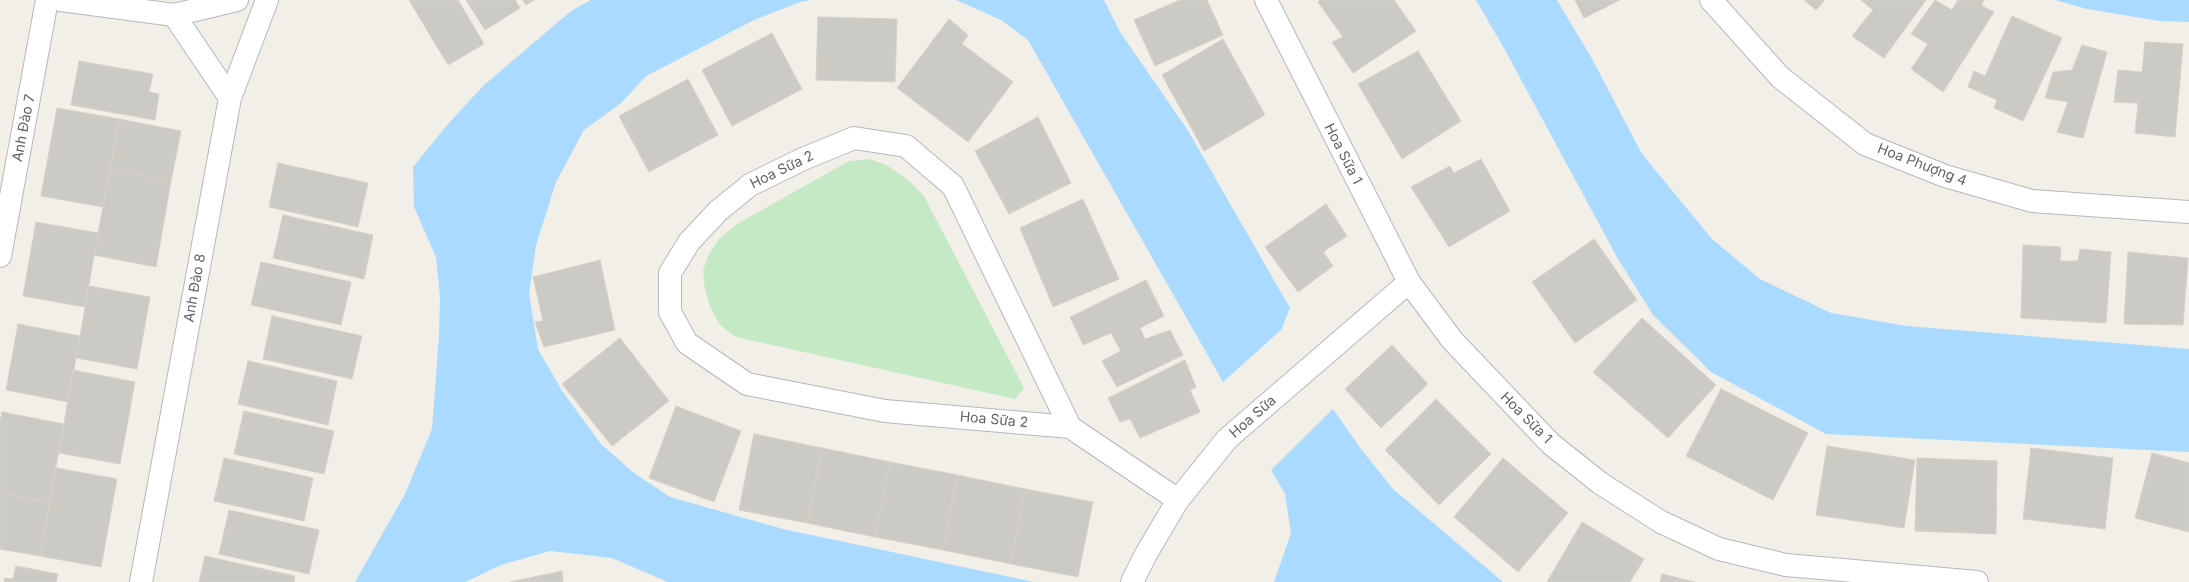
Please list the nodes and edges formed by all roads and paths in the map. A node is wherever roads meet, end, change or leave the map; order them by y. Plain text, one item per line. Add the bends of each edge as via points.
1 (47, 0) edge
2 (61, 0) edge
3 (237, 0) edge
4 (267, 0) edge
5 (1266, 0) edge
6 (1711, 0) edge
7 (174, 15) junction
8 (230, 98) junction
9 (2189, 212) edge
10 (0, 256) edge
11 (1409, 282) junction
12 (1070, 426) junction
13 (1178, 500) junction
14 (141, 582) edge
15 (1132, 582) edge
16 (1977, 582) edge

1 - 10 street, Anh Đào 7
2 - 7 street
3 - 7 street
4 - 8 street, Anh Đào 8
5 - 11 street, Hoa Sữa 1
6 - 9 street, Hoa Phượng 4 via 1780,77 1865,144 1945,176 2032,201
7 - 8 street
8 - 14 street, Anh Đào 8
11 - 13 street, Hoa Sữa via 1227,440
11 - 16 street, Hoa Sữa 1 via 1452,340 1551,444 1600,483 1661,522 1719,549 1786,565
12 - 12 street, Hoa Sữa 2 via 953,186 906,146 854,138 804,158 750,185 694,237 670,273 670,312 687,343 747,384 885,411
12 - 13 street, Hoa Sữa 2
13 - 15 street, Hoa Sữa

